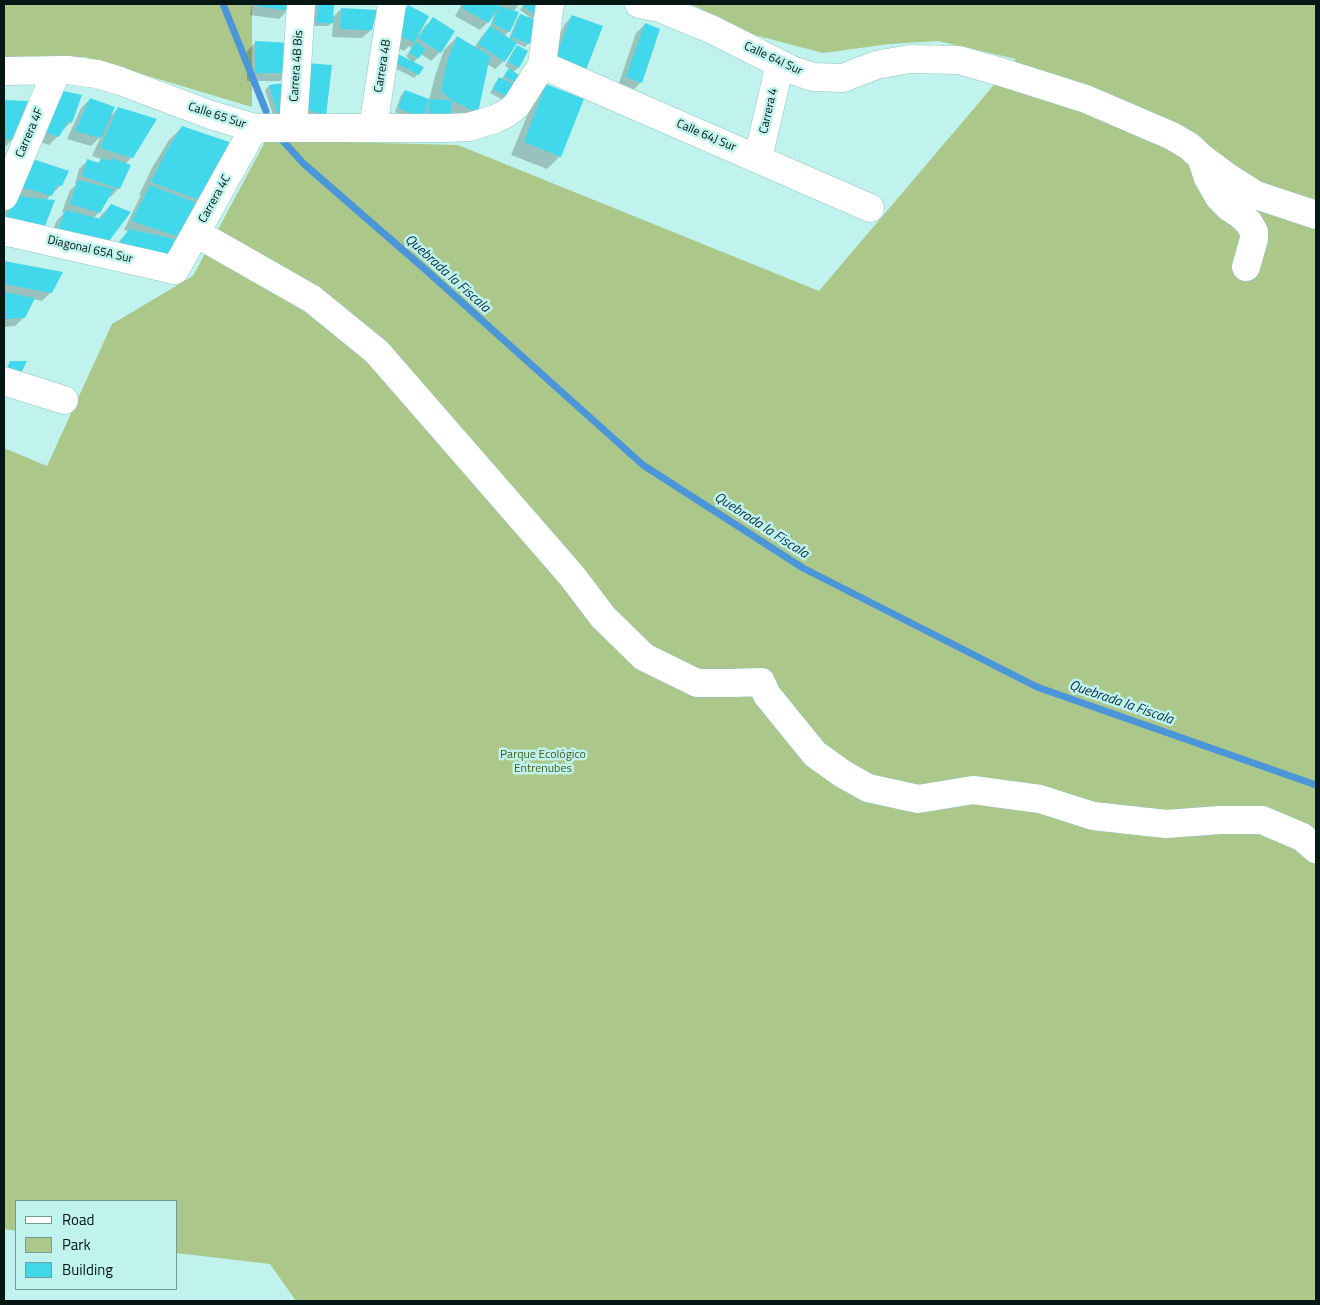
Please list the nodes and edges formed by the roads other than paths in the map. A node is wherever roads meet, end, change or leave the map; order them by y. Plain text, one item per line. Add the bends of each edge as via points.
1 (300, 4) edge
2 (392, 4) edge
3 (550, 4) edge
4 (639, 4) edge
5 (780, 64) junction
6 (542, 65) junction
7 (57, 70) junction
8 (4, 71) edge
9 (254, 128) junction
10 (293, 128) junction
11 (373, 128) junction
12 (758, 158) junction
13 (1202, 158) junction
14 (4, 196) edge
15 (870, 208) dead end
16 (1316, 214) edge
17 (4, 231) edge
18 (196, 233) junction
19 (1246, 267) dead end
20 (176, 270) joint
21 (4, 381) edge
22 (64, 400) dead end
23 (1316, 849) edge

1 - 10 street, Carrera 4B Bis
2 - 11 street, Carrera 4B
3 - 6 street
4 - 5 street, Calle 64I Sur via 660,8
5 - 12 street, Carrera 4
5 - 13 street, Calle 64I Sur via 813,77 843,78 876,65 910,59 960,60 1086,99 1172,136
6 - 11 street, Calle 65 Sur via 516,106 495,119 469,127
6 - 12 street, Calle 64J Sur
7 - 8 street, Calle 65 Sur
7 - 9 street, Calle 65 Sur via 97,74 210,116
7 - 14 street, Carrera 4F
9 - 10 street, Calle 65 Sur
9 - 18 street, Carrera 4C
10 - 11 street, Calle 65 Sur
12 - 15 street, Calle 64J Sur
13 - 16 street, Calle 64I Sur via 1256,195
13 - 19 street via 1219,197 1249,222 1254,232
17 - 20 street, Diagonal 65A Sur
18 - 20 street, Carrera 4C
18 - 23 street via 312,299 377,352 572,576 603,617 644,657 698,683 762,682 768,695 815,754 868,788 918,799 973,790 1040,799 1093,816 1166,824 1262,820 1302,837
21 - 22 street

